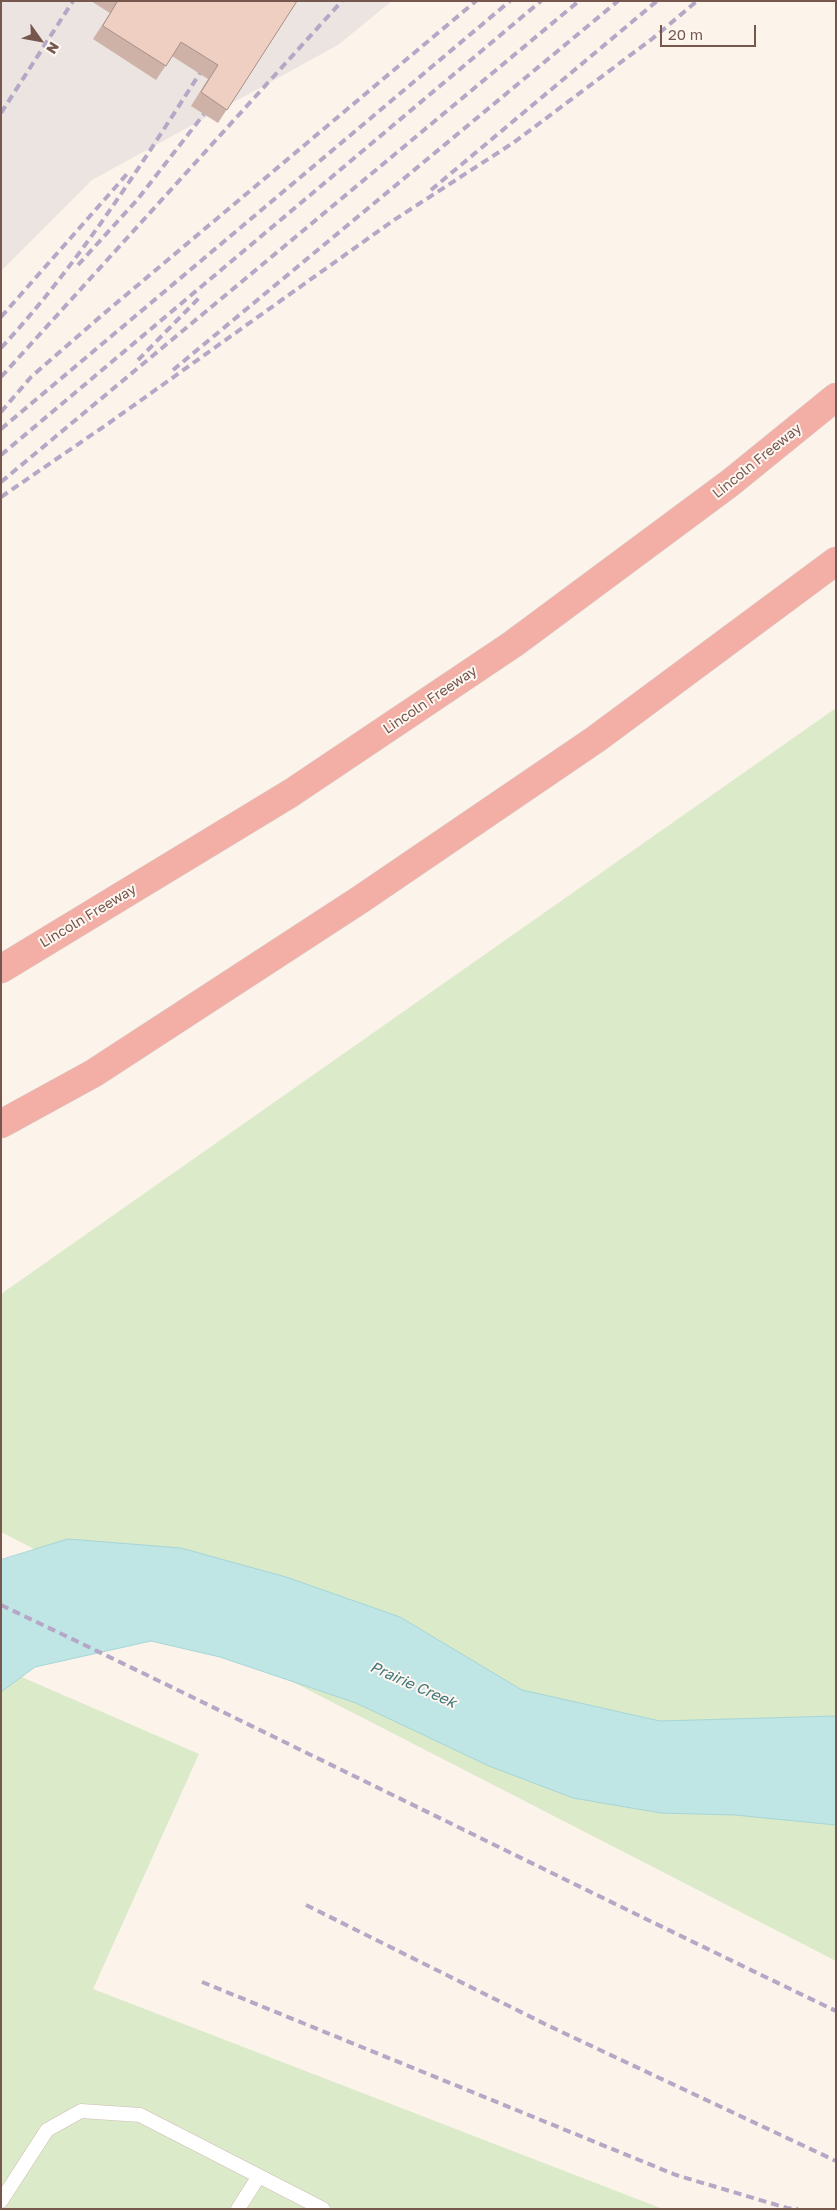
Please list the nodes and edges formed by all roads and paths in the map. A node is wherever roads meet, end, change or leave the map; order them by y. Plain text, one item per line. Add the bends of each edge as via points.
1 (836, 397) edge
2 (836, 561) edge
3 (1, 969) edge
4 (1, 1124) edge
5 (259, 2176) junction
6 (1, 2201) edge
7 (238, 2209) edge
8 (323, 2209) edge

1 - 3 highway, Lincoln Freeway via 730,483 513,644 291,793
2 - 4 highway via 596,739 361,899 94,1073
5 - 6 lane via 140,2115 81,2111 48,2130
5 - 7 lane
5 - 8 lane

